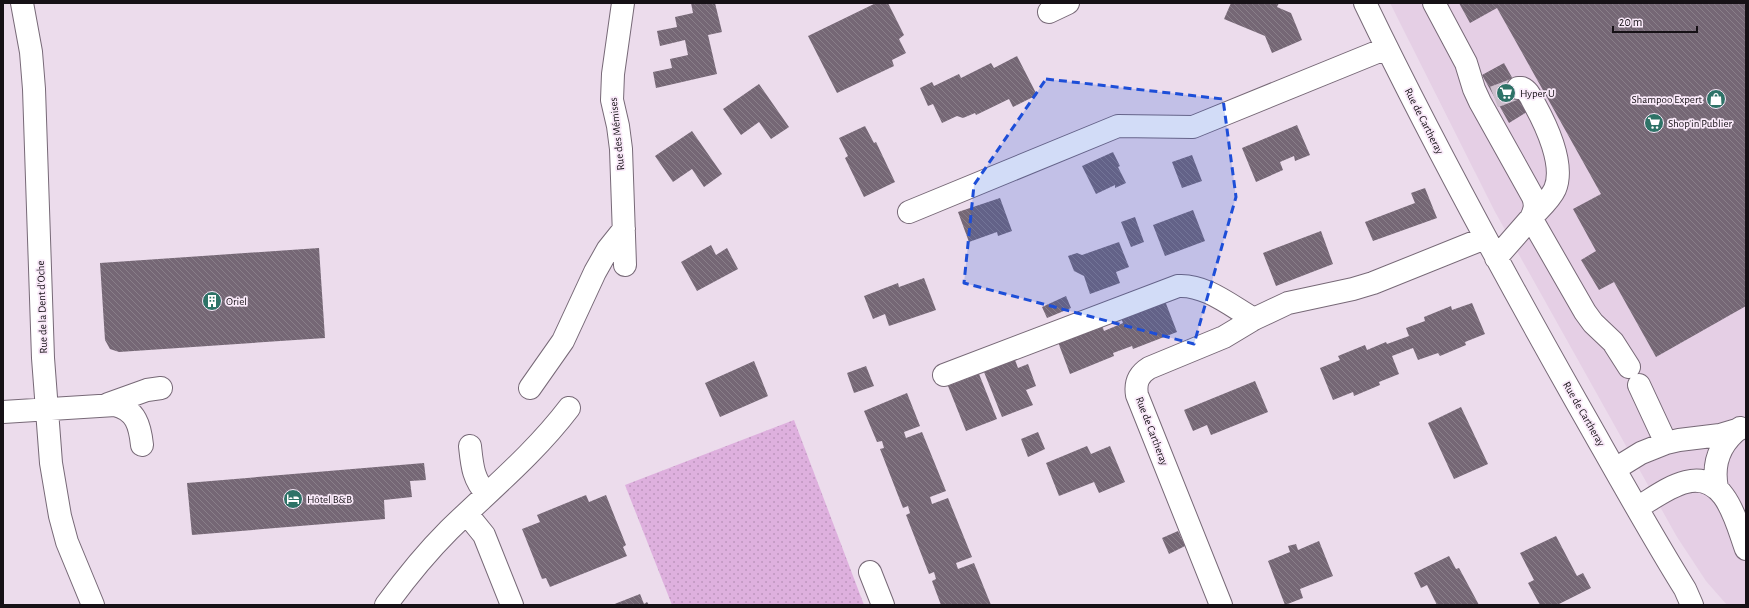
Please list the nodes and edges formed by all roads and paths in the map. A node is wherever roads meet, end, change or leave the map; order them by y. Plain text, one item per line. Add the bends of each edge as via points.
1 (22, 3) edge
2 (623, 3) edge
3 (1365, 3) edge
4 (1434, 3) edge
5 (1387, 48) junction
6 (1518, 88) dead end
7 (909, 212) dead end
8 (1531, 218) junction
9 (624, 229) junction
10 (1485, 238) junction
11 (1496, 258) junction
12 (625, 265) dead end
13 (1254, 319) junction
14 (944, 374) dead end
15 (161, 388) dead end
16 (530, 388) dead end
17 (108, 404) junction
18 (569, 408) dead end
19 (47, 409) junction
20 (3, 412) edge
21 (1743, 427) edge
22 (1666, 443) junction
23 (142, 445) dead end
24 (470, 446) dead end
25 (1615, 469) junction
26 (1717, 488) junction
27 (487, 494) junction
28 (1637, 508) junction
29 (467, 514) junction
30 (1746, 549) edge
31 (870, 572) dead end
32 (1689, 597) edge
33 (93, 605) edge
34 (386, 605) edge
35 (512, 605) edge
36 (883, 605) edge
37 (1221, 605) edge
38 (1700, 605) edge

1 - 19 street, Rue de la Dent d'Oche via 31,52 34,89
2 - 9 street, Rue des Mémises via 612,100 621,149
3 - 5 street, Rue de Cartheray
4 - 8 street via 1466,63 1474,89 1487,99 1533,197 1535,211
5 - 7 street via 1193,127 1118,126
5 - 10 street, Rue de Cartheray
6 - 8 street via 1528,92 1547,127 1557,168 1554,189
8 - 11 street
8 - 22 street via 1585,312 1613,342 1642,383
9 - 12 street, Rue des Mémises
9 - 16 street via 608,249 595,272 563,341
10 - 11 street, Rue de Cartheray
10 - 13 street, Rue de Cartheray via 1373,283 1288,303
11 - 25 street, Rue de Cartheray
13 - 14 street via 1204,290 1187,285 1178,286
13 - 37 street, Rue de Cartheray via 1224,337 1149,368 1140,376 1135,387
15 - 17 street via 147,390
17 - 19 street
17 - 23 street via 123,407 135,417
18 - 27 street via 535,449
19 - 20 street
19 - 33 street, Rue de la Dent d'Oche via 53,476 60,516 67,542
21 - 22 street via 1720,435
21 - 26 street via 1723,445 1718,456 1715,467
22 - 25 street
24 - 27 street via 473,474
25 - 28 street, Rue de Cartheray
26 - 28 street via 1697,480 1686,482
26 - 30 street via 1729,505
27 - 29 street
28 - 32 street, Rue de Cartheray
29 - 34 street via 418,564
29 - 35 street via 484,535
31 - 36 street
32 - 38 street, Rue de Cartheray

